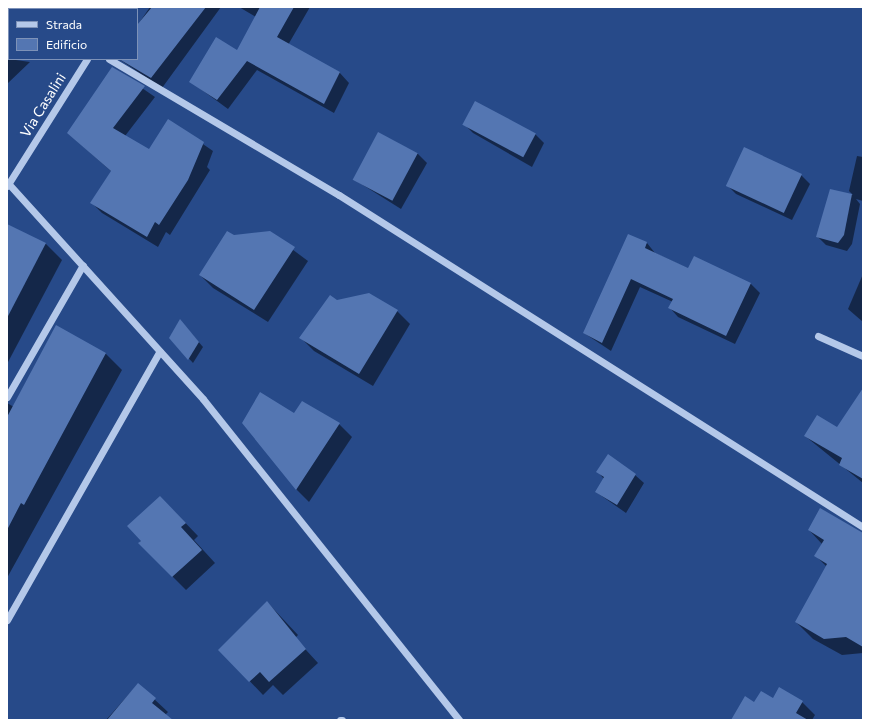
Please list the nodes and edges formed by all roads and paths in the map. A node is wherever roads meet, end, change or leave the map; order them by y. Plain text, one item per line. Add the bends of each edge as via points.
1 (86, 60) edge
2 (111, 60) edge
3 (7, 183) edge
4 (83, 265) junction
5 (818, 336) dead end
6 (160, 351) junction
7 (863, 356) edge
8 (7, 397) edge
9 (863, 526) edge
10 (7, 620) edge
11 (459, 720) edge

1 - 3 street, Via Casalini
2 - 9 street via 339,195
3 - 4 street
4 - 6 street
4 - 8 street
5 - 7 street
6 - 10 street
6 - 11 street via 203,399

